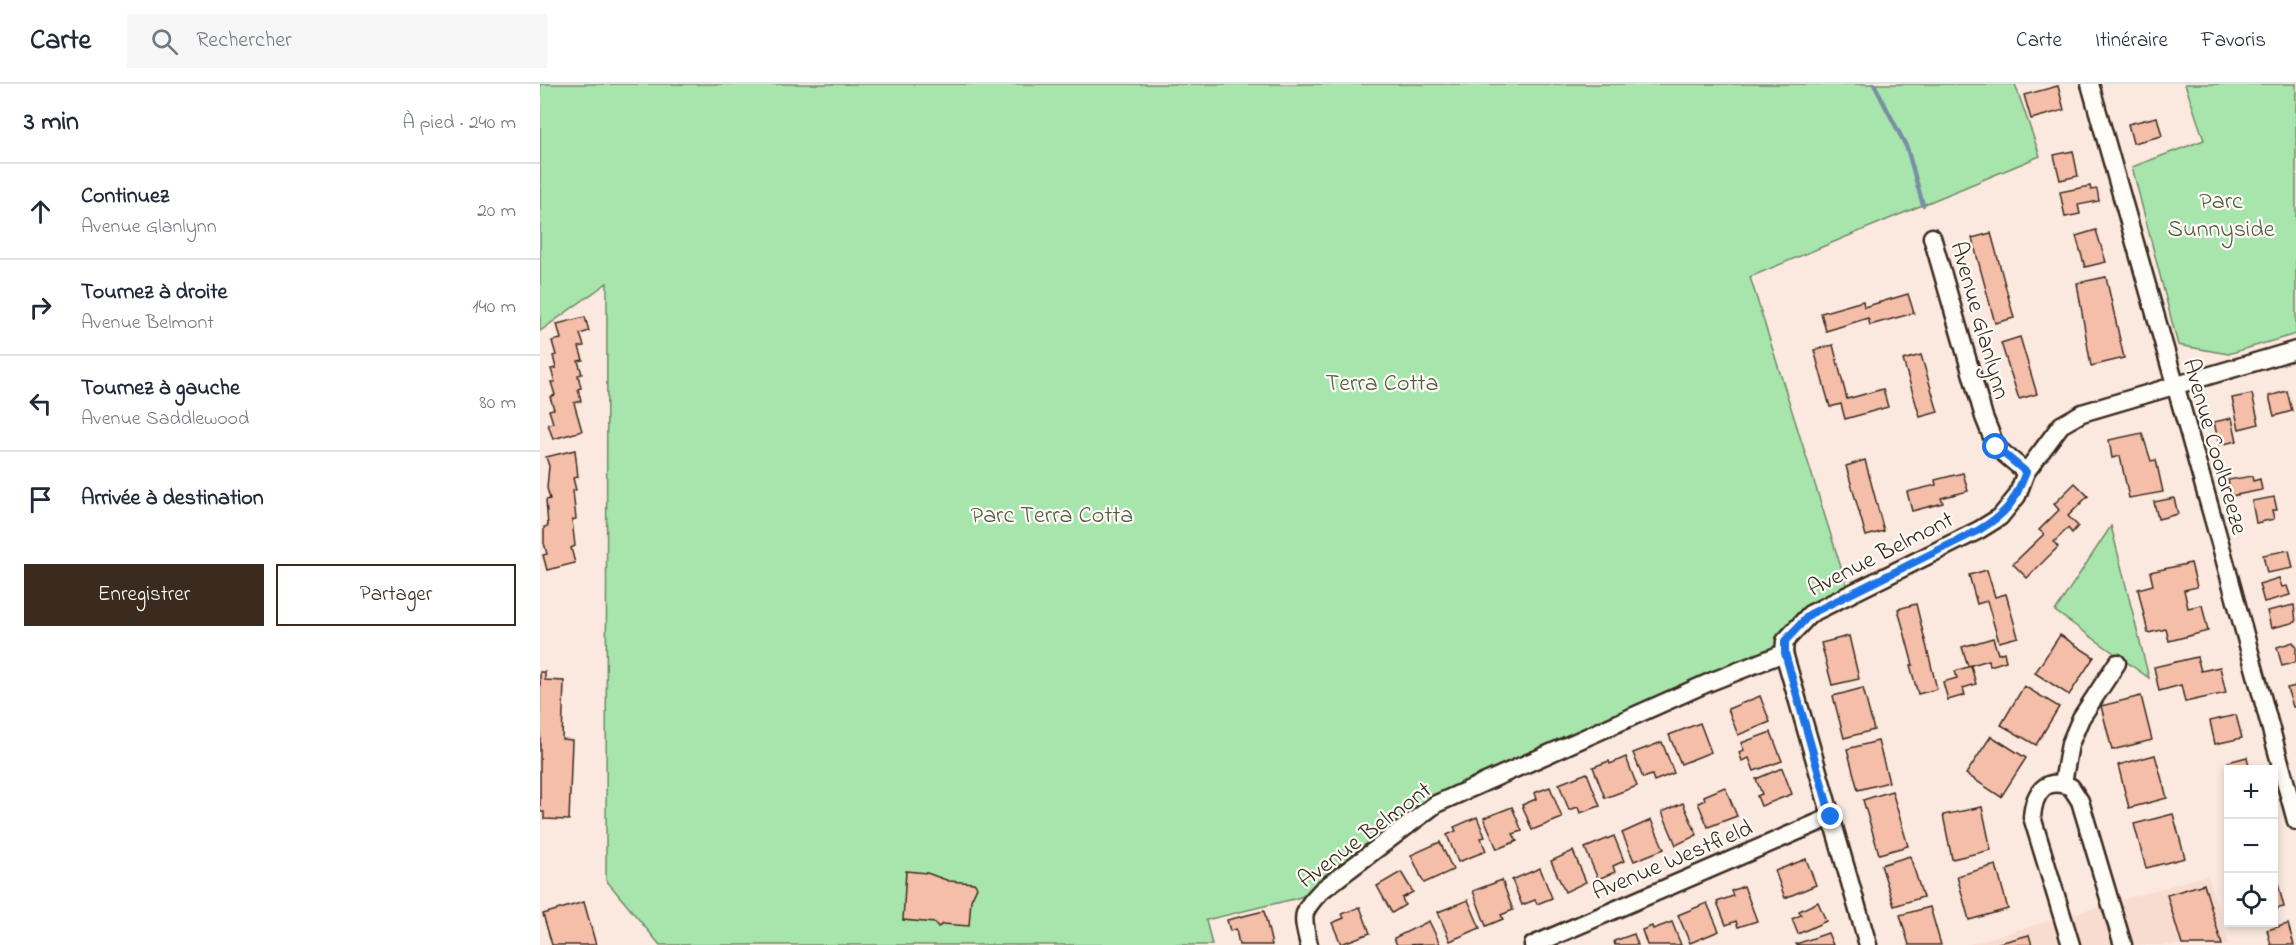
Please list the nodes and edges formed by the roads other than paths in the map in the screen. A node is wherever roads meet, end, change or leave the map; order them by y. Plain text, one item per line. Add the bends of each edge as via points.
1 (2090, 84) edge
2 (1932, 237) dead end
3 (2296, 350) edge
4 (2173, 385) junction
5 (2026, 472) junction
6 (1785, 653) junction
7 (2117, 663) dead end
8 (2063, 783) junction
9 (1831, 817) junction
10 (2296, 821) edge
11 (1309, 945) edge
12 (1533, 945) edge
13 (1868, 945) edge
14 (2071, 945) edge
15 (2123, 945) edge

1 - 4 street, Avenue Coolbreeze
2 - 5 street, Avenue Glanlynn via 1996,447
3 - 4 street, Avenue Belmont
4 - 5 street, Avenue Belmont via 2082,413 2061,425
4 - 10 street, Avenue Coolbreeze
5 - 6 street, Avenue Belmont via 2017,496 2000,517 1810,614 1785,641
6 - 9 street
6 - 11 street, Avenue Belmont via 1710,682 1436,804 1307,905 1303,919
7 - 8 street via 2081,718 2070,744
8 - 14 street via 2047,785 2040,791 2032,817
8 - 15 street via 2071,787 2080,801
9 - 12 street, Avenue Westfield
9 - 13 street

